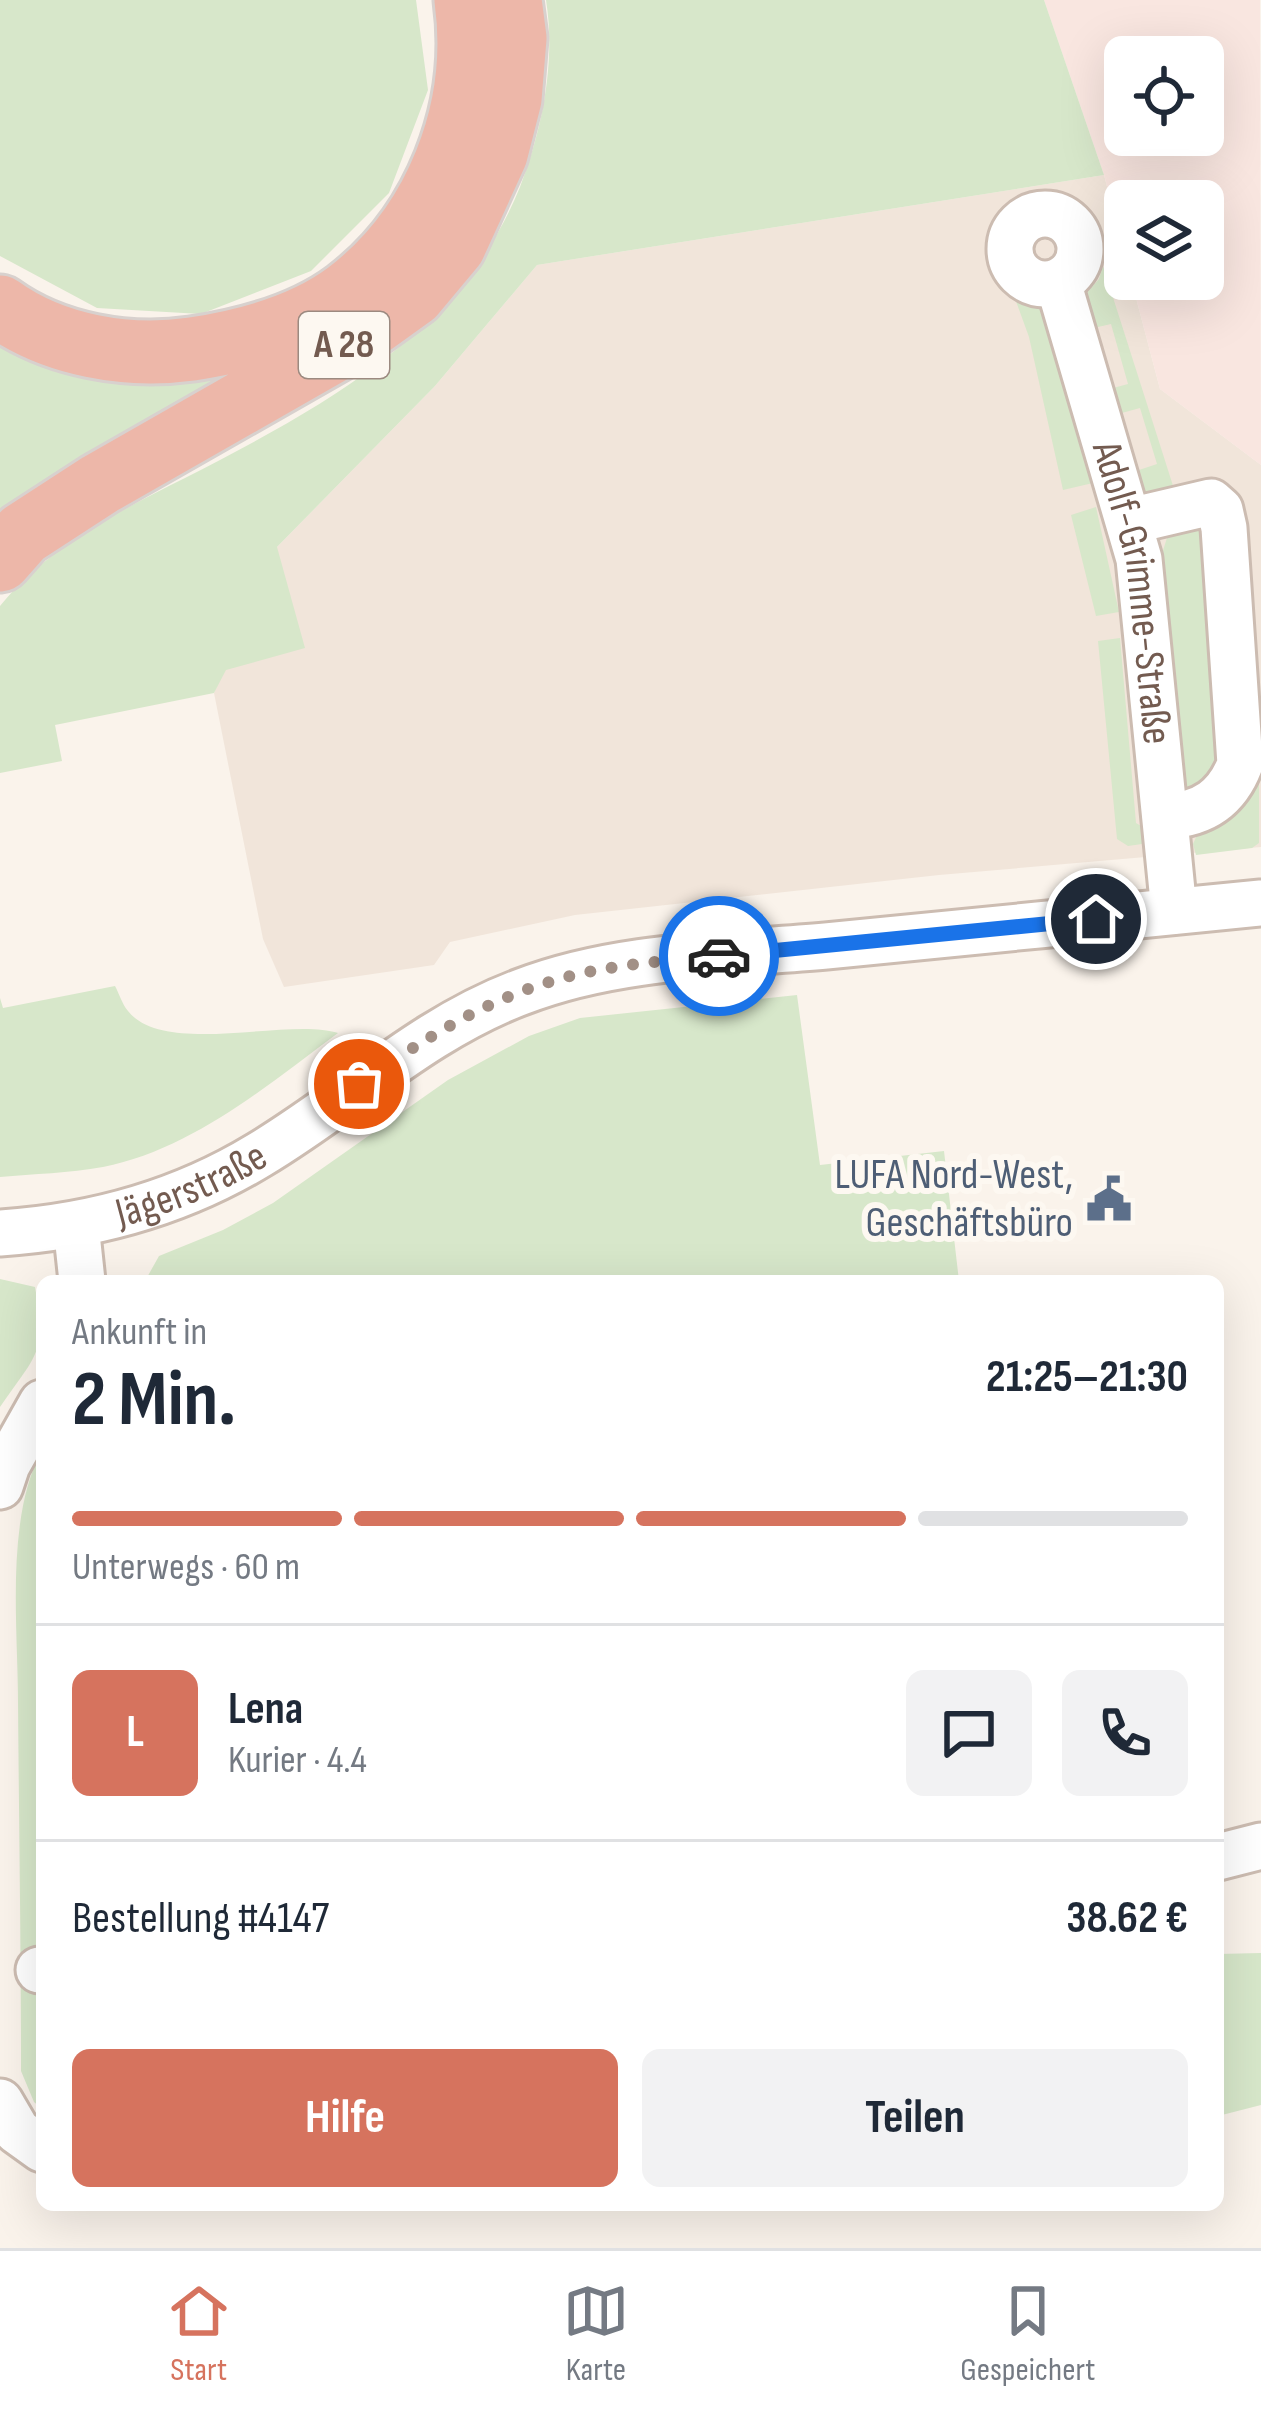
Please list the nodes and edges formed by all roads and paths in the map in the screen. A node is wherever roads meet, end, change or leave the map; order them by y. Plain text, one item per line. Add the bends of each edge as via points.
1 (466, 0) edge
2 (510, 0) edge
3 (1058, 282) dead end
4 (0, 307) edge
5 (1130, 521) junction
6 (0, 560) edge
7 (1167, 817) junction
8 (1261, 903) edge
9 (1174, 911) junction
10 (76, 1225) junction
11 (0, 1233) edge
12 (81, 1275) edge
13 (36, 1414) edge
14 (0, 1486) edge
15 (1261, 1846) edge
16 (1224, 1855) edge
17 (0, 2102) edge
18 (36, 2146) edge

1 - 4 highway via 469,63 451,154 389,252 345,294 287,325 163,353 99,349 24,324
2 - 6 highway, A 28 via 510,99 496,154 454,246 413,295 342,346 100,484 23,534
3 - 5 street, Adolf-Grimme-Straße
5 - 7 street, Adolf-Grimme-Straße
5 - 7 street via 1202,501 1220,510 1224,528 1240,764 1230,789 1211,804
7 - 9 street, Adolf-Grimme-Straße
8 - 9 street, Jägerstraße
9 - 10 street, Jägerstraße via 562,978 438,1031 215,1180
10 - 11 street, Jägerstraße
10 - 12 street
13 - 14 street
15 - 16 street
17 - 18 street

